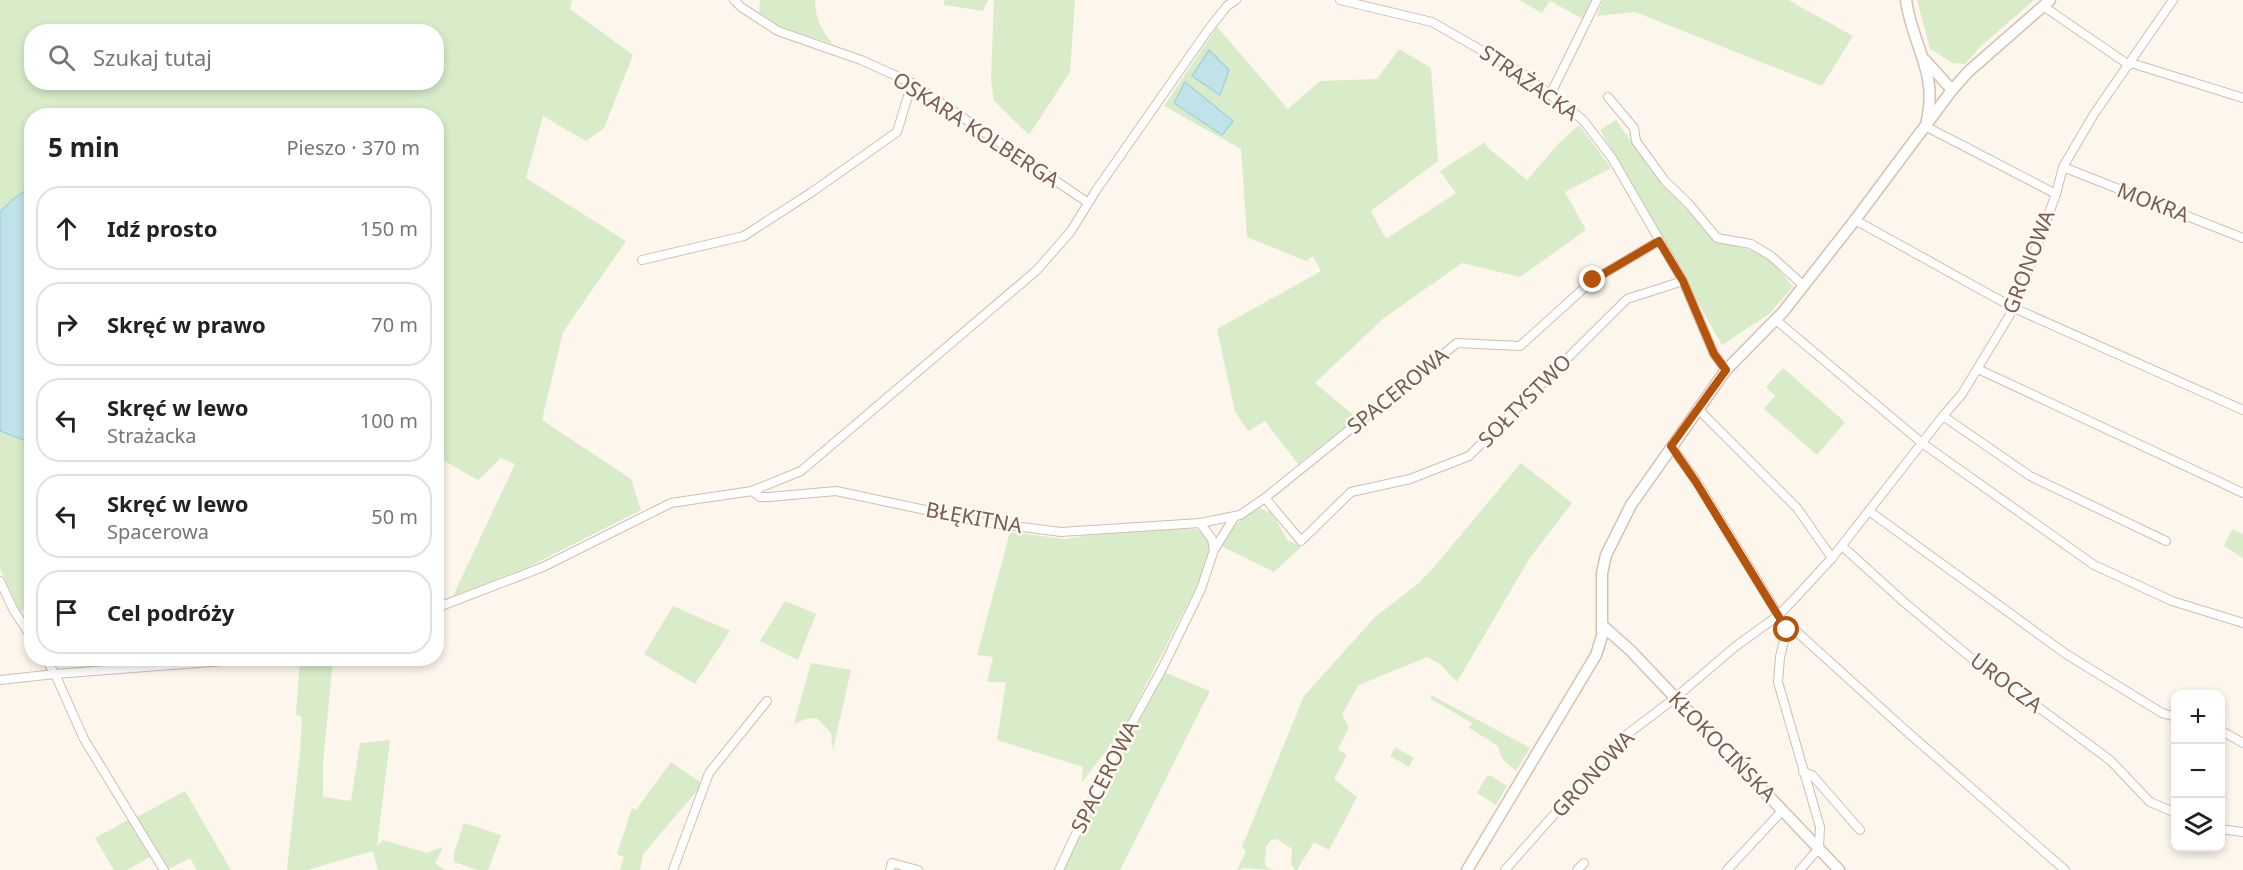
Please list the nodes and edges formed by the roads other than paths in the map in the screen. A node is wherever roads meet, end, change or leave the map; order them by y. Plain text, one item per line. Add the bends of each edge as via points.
1 (734, 0) edge
2 (1236, 0) edge
3 (1340, 0) edge
4 (1597, 0) edge
5 (1906, 0) edge
6 (2173, 0) edge
7 (2047, 3) edge
8 (1925, 60) junction
9 (2130, 64) junction
10 (912, 83) junction
11 (1930, 85) junction
12 (1551, 93) junction
13 (1950, 93) junction
14 (1608, 98) dead end
15 (2243, 98) edge
16 (1926, 125) junction
17 (2063, 167) junction
18 (2056, 194) junction
19 (1087, 202) junction
20 (1855, 220) junction
21 (2243, 238) edge
22 (1659, 241) junction
23 (642, 260) dead end
24 (1683, 281) junction
25 (1804, 286) junction
26 (2014, 308) junction
27 (1776, 320) junction
28 (1978, 369) junction
29 (1726, 370) junction
30 (1697, 408) junction
31 (2243, 410) edge
32 (1943, 416) junction
33 (1922, 443) junction
34 (1671, 446) junction
35 (752, 491) junction
36 (2243, 493) edge
37 (1265, 498) junction
38 (1869, 511) junction
39 (1235, 516) junction
40 (1200, 524) junction
41 (2166, 541) dead end
42 (1842, 546) junction
43 (1215, 550) junction
44 (1832, 558) junction
45 (0, 581) edge
46 (444, 605) edge
47 (1779, 615) junction
48 (2243, 623) edge
49 (24, 626) edge
50 (1603, 626) junction
51 (50, 666) edge
52 (159, 666) edge
53 (55, 674) junction
54 (0, 680) edge
55 (1675, 698) junction
56 (767, 701) dead end
57 (2171, 715) edge
58 (2225, 733) edge
59 (2243, 743) edge
60 (1803, 772) junction
61 (1783, 810) junction
62 (2171, 811) edge
63 (1860, 830) dead end
64 (2225, 830) edge
65 (2243, 832) edge
66 (1819, 848) junction
67 (1584, 863) dead end
68 (164, 870) edge
69 (673, 870) edge
70 (890, 870) edge
71 (918, 870) edge
72 (1059, 870) edge
73 (1467, 870) edge
74 (1505, 870) edge
75 (1577, 870) edge
76 (1726, 870) edge
77 (1800, 870) edge
78 (1839, 870) edge
79 (2065, 870) edge

1 - 10 street, OSKARA KOLBERGA via 778,31
2 - 19 street via 1208,30
3 - 12 street, STRAŻACKA via 1432,22
4 - 12 street
5 - 8 street
6 - 9 street, GRONOWA
7 - 9 street
7 - 13 street via 1969,71
8 - 11 street
8 - 13 street
9 - 15 street
9 - 17 street, GRONOWA
10 - 19 street, OSKARA KOLBERGA
10 - 23 street via 897,132 812,192 744,236
11 - 13 street
11 - 16 street
12 - 22 street, STRAŻACKA via 1583,120 1612,158
13 - 16 street
14 - 25 street via 1634,128 1636,141 1665,181 1718,238 1751,244 1771,255
16 - 18 street
16 - 20 street
17 - 18 street, GRONOWA
17 - 21 street, MOKRA
18 - 26 street, GRONOWA
19 - 35 street, BŁĘKITNA via 1071,231 1028,278 801,471
20 - 25 street
20 - 26 street
22 - 24 street, STRAŻACKA
22 - 37 street, SPACEROWA via 1593,280 1520,346 1457,343
24 - 29 street, STRAŻACKA via 1714,354
24 - 37 street, SOŁTYSTWO via 1627,299 1469,456 1410,479 1351,492 1300,541
25 - 27 street
26 - 28 street, GRONOWA
26 - 31 street
27 - 29 street
27 - 33 street
28 - 32 street, GRONOWA
28 - 36 street
29 - 30 street
30 - 34 street
30 - 44 street via 1797,508
32 - 33 street, GRONOWA
32 - 41 street via 2030,476
33 - 38 street, GRONOWA
33 - 48 street via 2094,566 2172,601
34 - 47 street
34 - 50 street via 1631,505 1606,555 1602,573
35 - 40 street, BŁĘKITNA via 760,497 836,491 982,522 1061,532
35 - 46 street, BŁĘKITNA via 671,503 543,567
37 - 39 street, SPACEROWA
38 - 42 street, GRONOWA
38 - 57 street via 2066,654
39 - 40 street, BŁĘKITNA
39 - 43 street, SPACEROWA
40 - 43 street
42 - 44 street, GRONOWA
42 - 62 street, UROCZA via 1970,657 2110,760 2150,802
43 - 72 street, SPACEROWA via 1201,589 1163,667 1103,776
44 - 47 street, GRONOWA
45 - 49 street
47 - 55 street, GRONOWA
47 - 60 street via 1787,630 1778,682
47 - 79 street
50 - 55 street, KŁOKOCIŃSKA
50 - 73 street via 1592,663
51 - 53 street
52 - 53 street
53 - 54 street
53 - 68 street via 84,739
55 - 61 street, KŁOKOCIŃSKA
55 - 74 street, GRONOWA via 1621,738
56 - 69 street via 709,773
58 - 59 street
60 - 63 street via 1812,775
60 - 66 street via 1820,827
61 - 66 street, KŁOKOCIŃSKA
61 - 76 street
64 - 65 street
66 - 77 street
66 - 78 street, KŁOKOCIŃSKA
67 - 75 street
70 - 71 street via 892,863

